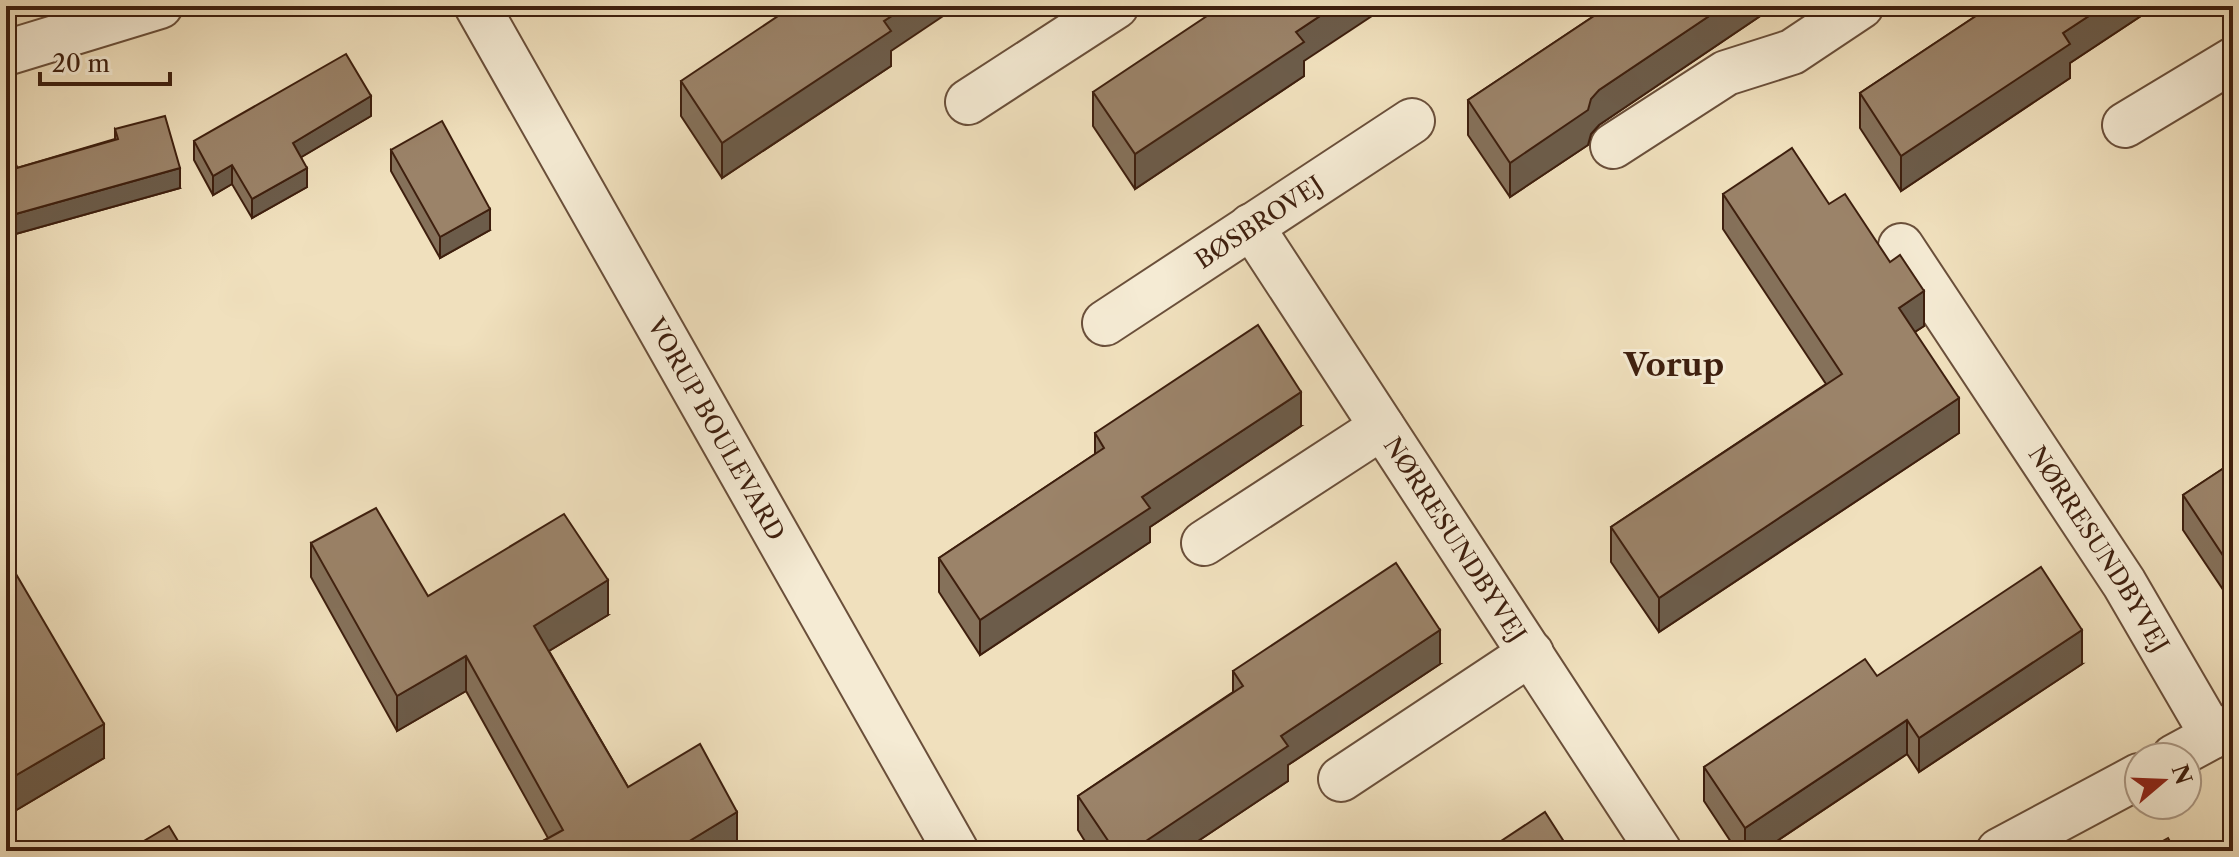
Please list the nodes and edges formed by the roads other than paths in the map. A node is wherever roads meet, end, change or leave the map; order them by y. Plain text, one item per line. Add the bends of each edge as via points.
1 (160, 6) edge
2 (477, 6) edge
3 (1116, 6) edge
4 (1861, 6) edge
5 (6, 53) edge
6 (2233, 60) edge
7 (968, 102) dead end
8 (1412, 121) dead end
9 (2125, 125) dead end
10 (1613, 146) dead end
11 (1251, 226) junction
12 (1901, 246) dead end
13 (1105, 323) dead end
14 (1382, 427) junction
15 (1204, 543) dead end
16 (1531, 653) junction
17 (2223, 730) edge
18 (2203, 741) edge
19 (1341, 779) dead end
20 (2123, 785) edge
21 (956, 851) edge
22 (1659, 851) edge
23 (1999, 851) edge

1 - 5 street
2 - 21 street, VORUP BOULEVARD
3 - 7 street
4 - 10 street via 1792,52 1726,73
6 - 9 street
8 - 11 street, BØSBROVEJ
11 - 13 street, BØSBROVEJ
11 - 14 street, NØRRESUNDBYVEJ
12 - 17 street, NØRRESUNDBYVEJ
14 - 15 street
14 - 16 street, NØRRESUNDBYVEJ
16 - 19 street
16 - 22 street, NØRRESUNDBYVEJ
17 - 18 street, NØRRESUNDBYVEJ
20 - 23 street

